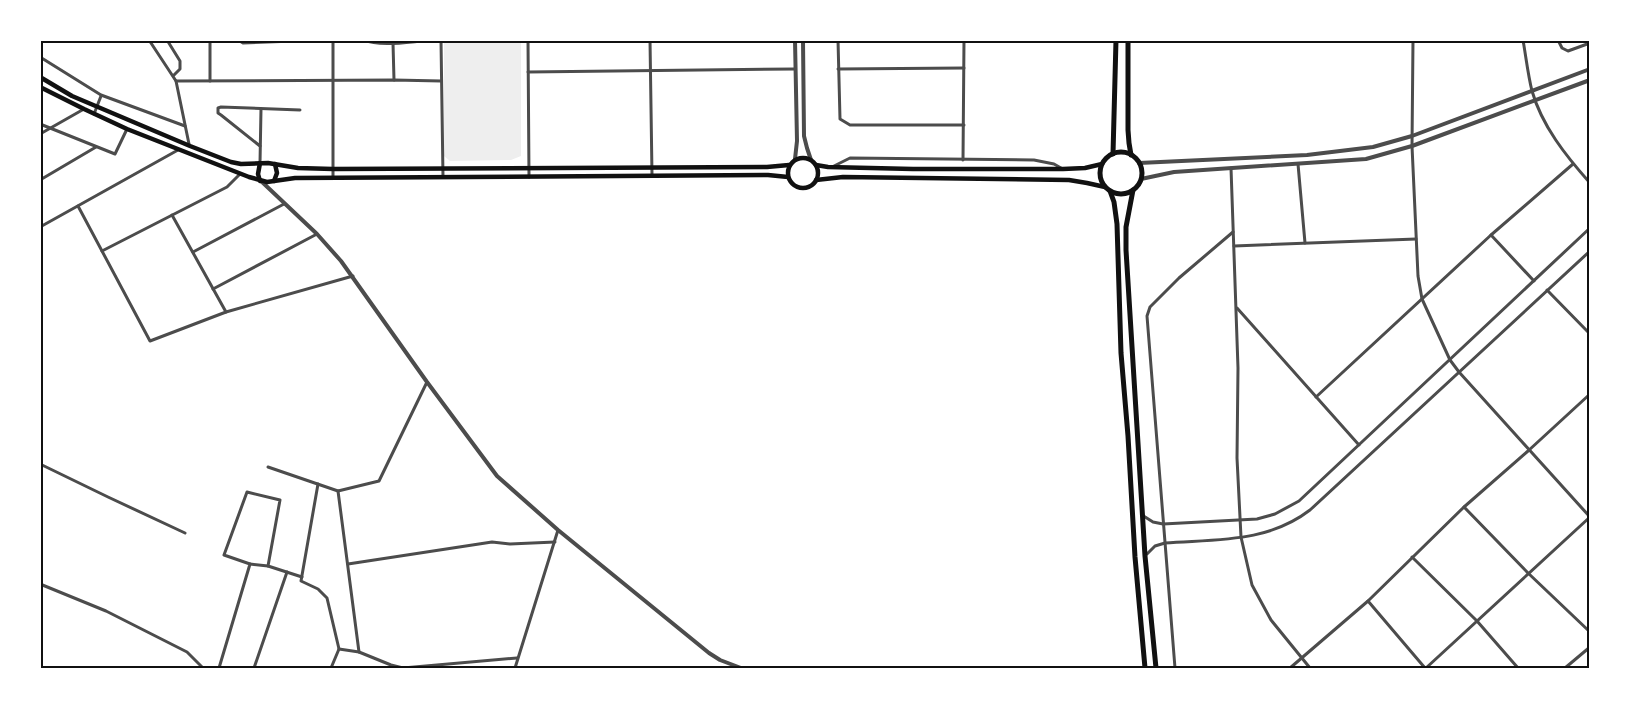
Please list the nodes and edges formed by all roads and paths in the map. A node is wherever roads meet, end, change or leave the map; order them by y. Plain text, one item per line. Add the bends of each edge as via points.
1 (149, 40) edge
2 (167, 40) edge
3 (210, 40) edge
4 (238, 40) edge
5 (321, 40) edge
6 (333, 40) edge
7 (364, 40) edge
8 (428, 40) edge
9 (441, 40) edge
10 (528, 40) edge
11 (650, 40) edge
12 (795, 40) edge
13 (803, 40) edge
14 (838, 40) edge
15 (964, 40) edge
16 (1116, 40) edge
17 (1128, 40) edge
18 (1413, 40) edge
19 (1523, 40) edge
20 (1558, 40) edge
21 (309, 41) edge
22 (412, 41) edge
23 (393, 43) junction
24 (1590, 43) edge
25 (40, 57) edge
26 (964, 68) junction
27 (795, 69) junction
28 (838, 69) junction
29 (1590, 69) edge
30 (651, 71) junction
31 (528, 72) junction
32 (174, 75) junction
33 (40, 77) edge
34 (394, 80) junction
35 (1590, 80) edge
36 (177, 81) junction
37 (210, 81) junction
38 (332, 81) junction
39 (441, 81) junction
40 (40, 87) edge
41 (1532, 91) junction
42 (101, 95) junction
43 (1536, 100) junction
44 (96, 107) junction
45 (261, 109) junction
46 (84, 110) junction
47 (300, 110) dead end
48 (94, 114) junction
49 (40, 124) edge
50 (964, 125) junction
51 (185, 126) junction
52 (50, 128) junction
53 (127, 129) junction
54 (40, 134) edge
55 (1412, 136) junction
56 (190, 146) junction
57 (260, 146) junction
58 (1412, 146) junction
59 (96, 147) junction
60 (179, 150) junction
61 (1113, 154) junction
62 (1131, 155) junction
63 (795, 159) junction
64 (811, 160) junction
65 (963, 160) junction
66 (231, 162) junction
67 (260, 163) junction
68 (275, 164) junction
69 (1102, 164) junction
70 (1139, 164) junction
71 (1298, 164) junction
72 (1573, 164) junction
73 (789, 165) junction
74 (816, 165) junction
75 (528, 167) junction
76 (832, 167) junction
77 (442, 168) junction
78 (652, 168) junction
79 (1231, 168) junction
80 (333, 169) junction
81 (1063, 169) junction
82 (229, 170) junction
83 (240, 174) junction
84 (529, 177) junction
85 (652, 177) junction
86 (788, 177) junction
87 (333, 178) junction
88 (443, 178) junction
89 (1141, 178) junction
90 (40, 180) edge
91 (816, 180) junction
92 (260, 181) junction
93 (274, 181) junction
94 (1590, 183) edge
95 (1108, 189) junction
96 (1133, 190) junction
97 (284, 204) junction
98 (78, 206) junction
99 (172, 215) junction
100 (40, 226) edge
101 (1590, 228) edge
102 (1233, 232) junction
103 (317, 234) junction
104 (1491, 235) junction
105 (1416, 239) junction
106 (1305, 243) junction
107 (1233, 246) junction
108 (102, 251) junction
109 (1590, 251) edge
110 (192, 252) junction
111 (352, 276) junction
112 (1534, 281) junction
113 (213, 289) junction
114 (1547, 290) junction
115 (1422, 299) junction
116 (1236, 306) junction
117 (226, 312) junction
118 (1590, 334) edge
119 (1450, 360) junction
120 (1459, 372) junction
121 (427, 382) junction
122 (1590, 394) edge
123 (1316, 397) junction
124 (1359, 445) junction
125 (1528, 451) junction
126 (40, 464) edge
127 (268, 467) dead end
128 (318, 484) junction
129 (338, 491) junction
130 (1464, 507) junction
131 (1142, 515) junction
132 (1589, 517) edge
133 (1240, 520) junction
134 (1163, 524) junction
135 (558, 530) junction
136 (185, 533) dead end
137 (1242, 537) junction
138 (555, 542) junction
139 (1165, 543) junction
140 (1144, 556) junction
141 (1412, 557) junction
142 (250, 564) junction
143 (348, 564) junction
144 (268, 566) junction
145 (287, 572) junction
146 (1528, 573) junction
147 (302, 577) junction
148 (40, 584) edge
149 (1368, 601) junction
150 (1477, 621) junction
151 (1590, 632) edge
152 (1590, 647) edge
153 (339, 649) junction
154 (359, 652) junction
155 (517, 658) junction
156 (1301, 659) junction
157 (381, 661) junction
158 (432, 667) edge
159 (203, 669) edge
160 (219, 669) edge
161 (254, 669) edge
162 (331, 669) edge
163 (379, 669) edge
164 (514, 669) edge
165 (741, 669) edge
166 (1145, 669) edge
167 (1156, 669) edge
168 (1175, 669) edge
169 (1290, 669) edge
170 (1310, 669) edge
171 (1426, 669) edge
172 (1518, 669) edge
173 (1564, 669) edge

1 - 32 street
2 - 32 street via 180,61 180,69
3 - 37 street
4 - 21 street
5 - 21 street
6 - 38 street
7 - 23 street
8 - 22 street
9 - 39 street
10 - 31 street
11 - 30 street
12 - 27 street
13 - 64 street via 804,136
14 - 28 street
15 - 26 street
16 - 61 main road
17 - 62 main road
18 - 55 street
19 - 41 street
20 - 24 street via 1568,51
22 - 23 street
23 - 34 street
25 - 42 street
26 - 28 street
26 - 50 street
27 - 30 street
27 - 63 street
28 - 50 street via 843,122
29 - 41 street
30 - 31 street
30 - 78 street
31 - 75 street
32 - 36 street
33 - 44 main road
34 - 38 street
34 - 39 street
35 - 43 street
36 - 37 street
36 - 51 street
37 - 38 street
38 - 80 street
39 - 77 street
40 - 46 main road
41 - 43 street
41 - 55 street
42 - 44 street
42 - 51 street
43 - 58 street
43 - 72 street
44 - 48 street
44 - 56 main road
45 - 47 street
45 - 57 street
45 - 57 street via 218,108 221,115
46 - 48 main road
46 - 52 street
48 - 53 main road
49 - 52 street
50 - 65 street
51 - 56 street
52 - 54 street
52 - 59 street
53 - 59 street via 115,154
53 - 60 main road
55 - 58 street
55 - 70 street via 1373,147 1307,155
56 - 66 main road
57 - 67 street
58 - 71 street via 1366,159
58 - 105 street
59 - 90 street
60 - 82 main road
60 - 98 street
61 - 62 main road
61 - 69 main road
62 - 70 main road
63 - 64 main road
63 - 73 main road
64 - 74 main road
65 - 76 street via 850,158
65 - 81 street via 1035,160
66 - 67 main road
66 - 82 main road
67 - 68 main road
67 - 92 main road
68 - 80 main road
68 - 93 main road
69 - 81 main road
69 - 95 main road via 1100,176
70 - 89 main road
71 - 79 street
71 - 106 street
72 - 94 street
72 - 104 street
73 - 78 main road
73 - 86 main road
74 - 76 main road
74 - 91 main road
75 - 77 main road
75 - 78 main road
75 - 84 street
76 - 81 main road
77 - 80 main road
77 - 88 street
78 - 85 street
79 - 89 street
79 - 102 street
80 - 87 street
82 - 83 main road
83 - 92 main road
83 - 99 street via 227,187
84 - 85 main road
84 - 88 main road
85 - 86 main road
86 - 91 main road via 800,188
87 - 88 main road
87 - 93 main road
89 - 96 main road
91 - 95 main road via 1069,180
92 - 93 main road
92 - 97 street
95 - 96 main road via 1122,194
95 - 166 main road via 1117,224 1121,353
96 - 131 main road via 1126,250
97 - 103 street
97 - 110 street
98 - 100 street
98 - 108 street
99 - 108 street
99 - 110 street
101 - 112 street
102 - 107 street
102 - 134 street via 1179,278 1150,307 1147,316
103 - 111 street
103 - 113 street
104 - 112 street
104 - 115 street
105 - 106 street
105 - 115 street
106 - 107 street
107 - 116 street
108 - 117 street via 150,341
109 - 114 street
110 - 113 street
111 - 117 street
111 - 121 street
112 - 119 street
113 - 117 street
114 - 118 street
114 - 120 street
115 - 119 street
115 - 123 street
116 - 123 street
116 - 133 street
119 - 120 street
119 - 124 street
120 - 125 street
120 - 137 street via 1310,510 1282,528
121 - 129 street via 379,481
121 - 135 street via 497,476
122 - 125 street
123 - 124 street
124 - 133 street via 1292,506 1266,517
125 - 130 street
125 - 132 street
126 - 136 street
127 - 128 street
128 - 129 street
128 - 147 street
129 - 143 street
130 - 141 street
130 - 146 street
131 - 134 street
131 - 140 main road
132 - 146 street
133 - 134 street
133 - 137 street
134 - 139 street
135 - 138 street
135 - 165 street via 710,653
137 - 139 street
137 - 156 street via 1252,585 1271,620
138 - 143 street via 492,543
138 - 155 street
139 - 140 street
139 - 168 street
140 - 167 main road
141 - 149 street
141 - 150 street
142 - 144 street
142 - 144 street via 224,555 247,492 280,500
142 - 160 street
143 - 154 street
144 - 145 street
145 - 147 street
145 - 161 street
146 - 150 street
146 - 151 street
147 - 153 street via 301,581 327,598
148 - 159 street via 106,611 187,652
149 - 156 street
149 - 171 street
150 - 171 street
150 - 172 street
152 - 173 street
153 - 154 street
153 - 162 street
154 - 157 street
155 - 158 street
155 - 164 street
156 - 169 street
156 - 170 street
157 - 158 street via 403,668
157 - 163 street

